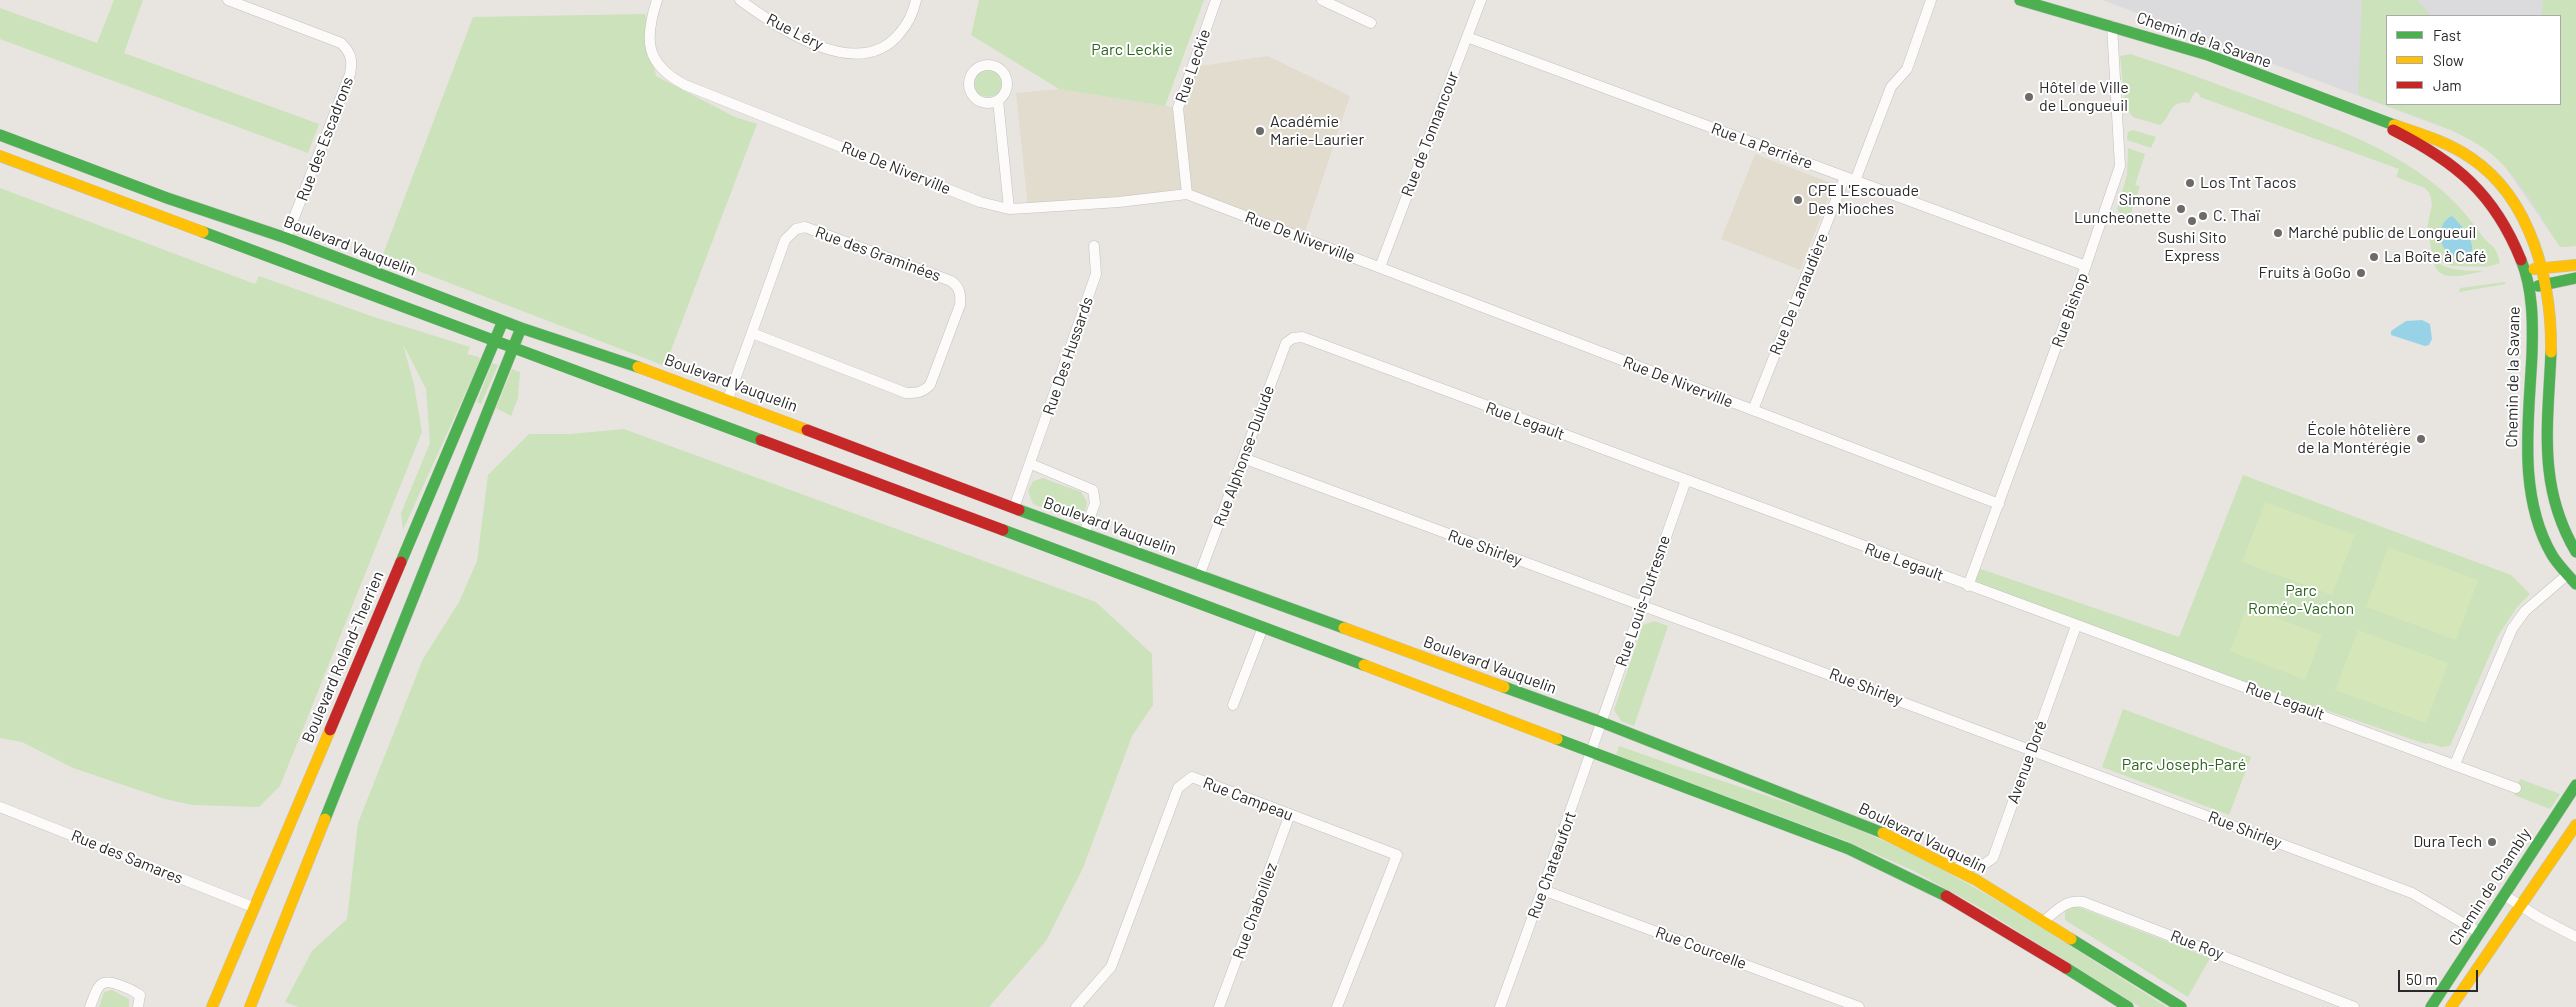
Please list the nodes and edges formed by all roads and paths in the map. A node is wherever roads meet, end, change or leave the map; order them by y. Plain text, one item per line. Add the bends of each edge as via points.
1 (228, 0) edge
2 (657, 0) edge
3 (740, 0) edge
4 (916, 0) edge
5 (1216, 0) edge
6 (1322, 0) edge
7 (1481, 0) edge
8 (1931, 0) edge
9 (2020, 0) edge
10 (1371, 23) dead end
11 (2112, 26) junction
12 (1467, 37) junction
13 (998, 100) dead end
14 (2375, 119) junction
15 (0, 136) edge
16 (0, 156) edge
17 (1845, 177) junction
18 (1855, 181) junction
19 (1187, 194) junction
20 (1009, 208) junction
21 (286, 238) junction
22 (1094, 246) dead end
23 (2576, 265) edge
24 (2086, 266) junction
25 (1380, 267) junction
26 (2543, 269) junction
27 (2523, 270) junction
28 (2576, 278) edge
29 (2547, 285) junction
30 (2528, 287) junction
31 (503, 321) junction
32 (522, 328) junction
33 (752, 333) junction
34 (1293, 338) joint
35 (496, 341) junction
36 (514, 347) junction
37 (728, 399) junction
38 (1753, 410) junction
39 (1243, 458) junction
40 (1031, 464) junction
41 (1686, 480) junction
42 (1999, 504) junction
43 (1014, 508) junction
44 (1084, 534) junction
45 (2576, 552) edge
46 (2566, 575) junction
47 (1199, 576) junction
48 (2576, 584) edge
49 (1968, 586) junction
50 (1642, 606) junction
51 (2076, 626) junction
52 (1263, 627) junction
53 (1234, 705) dead end
54 (1601, 722) junction
55 (2031, 749) junction
56 (1591, 754) junction
57 (2454, 764) junction
58 (2576, 785) edge
59 (2516, 788) dead end
60 (0, 807) edge
61 (1290, 814) junction
62 (2576, 825) edge
63 (1953, 868) junction
64 (1543, 890) junction
65 (2504, 895) junction
66 (2521, 906) junction
67 (253, 907) junction
68 (2043, 922) junction
69 (2480, 933) junction
70 (2576, 937) edge
71 (90, 1007) edge
72 (138, 1007) edge
73 (212, 1007) edge
74 (250, 1007) edge
75 (1076, 1007) edge
76 (1219, 1007) edge
77 (1337, 1007) edge
78 (1500, 1007) edge
79 (1859, 1007) edge
80 (2128, 1007) edge
81 (2181, 1007) edge
82 (2354, 1007) edge
83 (2431, 1007) edge
84 (2451, 1007) edge

1 - 21 street, Rue des Escadrons via 341,43 350,51 350,74
2 - 20 street, Rue De Niverville via 651,19 650,41 658,67 667,76 971,198
3 - 4 street, Rue Léry via 809,43 834,51 858,53 893,42 908,24
5 - 19 street, Rue Leckie via 1178,108
6 - 10 street
7 - 12 street, Rue de Tonnancour
8 - 18 street via 1906,69 1891,87
9 - 11 street, Chemin de la Savane
11 - 14 street, Chemin de la Savane via 2187,48
11 - 24 street, Rue Bishop via 2120,166
12 - 17 street, Rue La Perrière
12 - 25 street, Rue de Tonnancour
13 - 20 street
14 - 26 street, Chemin de la Savane via 2441,140 2489,171 2533,235
14 - 27 street, Chemin de la Savane via 2456,168 2503,221
15 - 21 street, Boulevard Vauquelin
16 - 35 street
17 - 18 street, Rue La Perrière
17 - 38 street, Rue De Lanaudière
18 - 24 street, Rue La Perrière
19 - 20 street, Rue De Niverville via 1119,202
19 - 25 street, Rue De Niverville
21 - 31 street, Boulevard Vauquelin
22 - 40 street, Rue Des Hussards via 1096,274
23 - 26 street
24 - 42 street, Rue Bishop
25 - 38 street, Rue De Niverville
26 - 27 street
26 - 29 street, Chemin de la Savane
27 - 30 street, Chemin de la Savane
28 - 29 street
29 - 30 street
29 - 45 street, Chemin de la Savane via 2551,309 2551,357 2546,460 2556,513
30 - 46 street, Chemin de la Savane via 2532,336 2528,468 2536,521
31 - 32 street, Boulevard Vauquelin
31 - 35 street, Boulevard Roland-Therrien
32 - 36 street
32 - 37 street, Boulevard Vauquelin
33 - 33 street, Rue des Graminées via 784,240 796,229 804,227 951,281 957,285 961,295 930,384 923,392 906,393
33 - 37 street, Rue des Graminées
34 - 39 street, Rue Alphonse-Dulude via 1284,348
34 - 41 street, Rue Legault via 1302,337
35 - 36 street
35 - 67 street, Boulevard Roland-Therrien
36 - 52 street
36 - 74 street
37 - 43 street, Boulevard Vauquelin
38 - 42 street, Rue De Niverville
39 - 47 street, Rue Alphonse-Dulude
39 - 50 street, Rue Shirley
40 - 43 street, Rue Des Hussards
40 - 44 street via 1093,490 1095,502
41 - 49 street, Rue Legault
41 - 50 street, Rue Louis-Dufresne
42 - 49 street, Rue Bishop
43 - 44 street, Boulevard Vauquelin
44 - 47 street, Boulevard Vauquelin
46 - 48 street, Chemin de la Savane
46 - 57 street via 2525,611 2512,629
47 - 54 street, Boulevard Vauquelin
49 - 51 street, Rue Legault
50 - 54 street, Rue Louis-Dufresne
50 - 55 street, Rue Shirley
51 - 55 street, Avenue Doré
51 - 57 street, Rue Legault
52 - 53 street
52 - 56 street
54 - 56 street, Rue Chateaufort
54 - 63 street, Boulevard Vauquelin via 1883,832
55 - 63 street, Avenue Doré via 1991,860
55 - 69 street, Rue Shirley via 2412,894
56 - 64 street, Rue Chateaufort
56 - 80 street via 1817,836 1903,873 1993,923
57 - 59 street, Rue Legault
58 - 65 street, Chemin de Chambly
60 - 67 street, Rue des Samares
61 - 75 street, Rue Campeau via 1192,777 1178,788 1111,967
61 - 76 street, Rue Chaboillez
61 - 77 street, Rue Campeau via 1397,856
62 - 66 street
63 - 68 street, Boulevard Vauquelin
64 - 78 street, Rue Chateaufort
64 - 79 street, Rue Courcelle
65 - 66 street
65 - 69 street, Chemin de Chambly
66 - 70 street
66 - 84 street
67 - 73 street, Boulevard Roland-Therrien
68 - 81 street, Boulevard Vauquelin
68 - 82 street, Rue Roy via 2066,903 2083,902
69 - 83 street, Chemin de Chambly
71 - 72 street via 99,985 110,981 140,995

